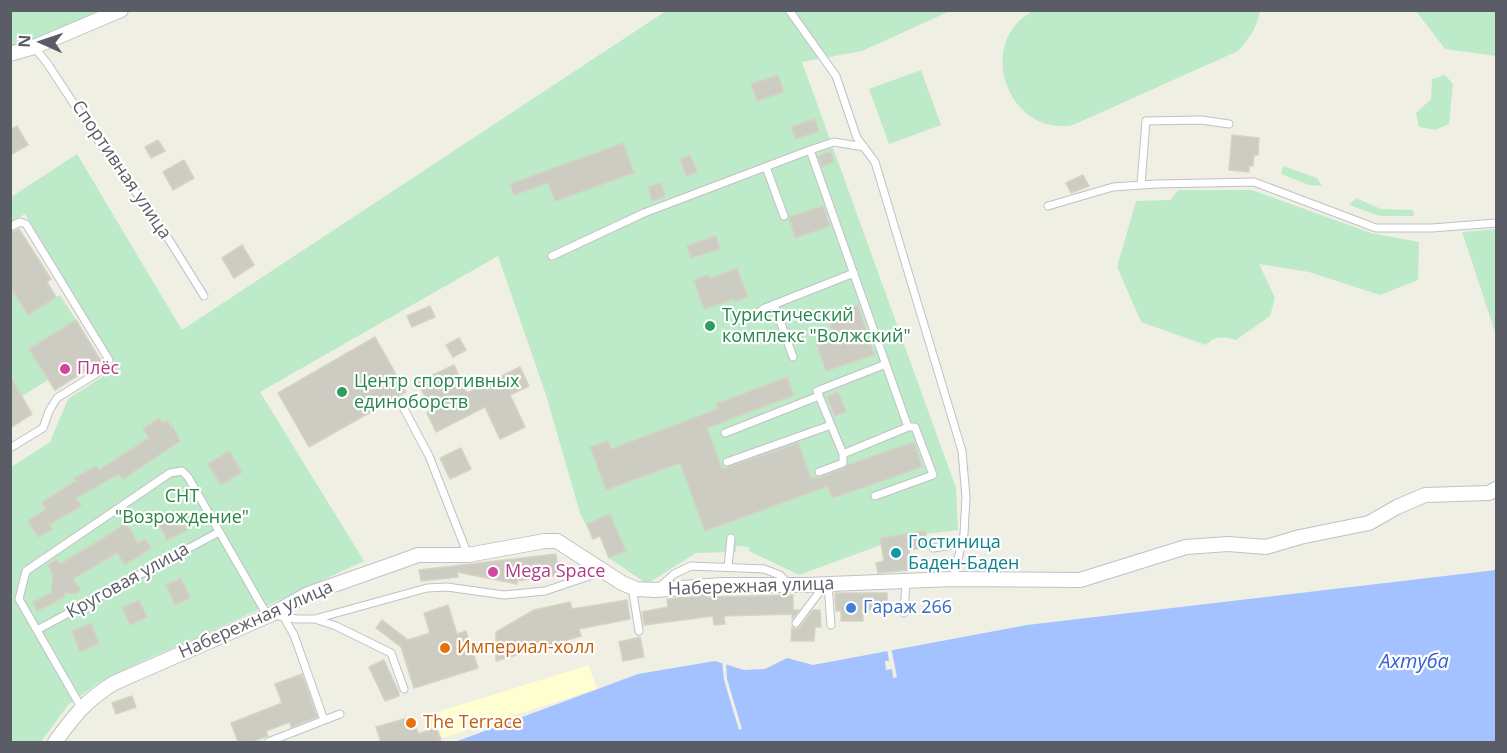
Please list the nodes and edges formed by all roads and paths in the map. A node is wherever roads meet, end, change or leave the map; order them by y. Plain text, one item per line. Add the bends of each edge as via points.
1 (121, 10) edge
2 (789, 10) edge
3 (34, 47) junction
4 (10, 54) edge
5 (1229, 124) dead end
6 (864, 147) junction
7 (810, 150) junction
8 (766, 167) junction
9 (1141, 185) junction
10 (1048, 206) dead end
11 (784, 216) dead end
12 (1497, 223) edge
13 (10, 227) edge
14 (552, 256) dead end
15 (854, 273) junction
16 (204, 296) dead end
17 (774, 304) junction
18 (740, 320) dead end
19 (793, 357) dead end
20 (886, 364) junction
21 (819, 396) junction
22 (402, 405) dead end
23 (831, 425) junction
24 (908, 427) junction
25 (725, 433) dead end
26 (10, 448) edge
27 (843, 454) junction
28 (728, 462) dead end
29 (819, 472) dead end
30 (1497, 489) edge
31 (875, 496) dead end
32 (219, 532) junction
33 (731, 538) dead end
34 (960, 544) junction
35 (933, 548) dead end
36 (468, 555) junction
37 (728, 567) junction
38 (604, 571) junction
39 (953, 579) junction
40 (906, 581) junction
41 (827, 584) junction
42 (789, 585) junction
43 (632, 587) junction
44 (655, 590) junction
45 (904, 613) dead end
46 (274, 615) junction
47 (315, 619) junction
48 (796, 623) dead end
49 (831, 626) dead end
50 (37, 630) junction
51 (639, 631) dead end
52 (404, 689) dead end
53 (81, 707) junction
54 (340, 714) dead end
55 (324, 720) junction
56 (55, 742) edge
57 (268, 742) edge

1 - 3 street
2 - 6 lane via 837,76 857,138
3 - 4 street
3 - 16 lane, Спортивная улица via 158,222
5 - 9 lane via 1146,121
6 - 7 lane via 834,142
6 - 34 lane via 875,162 962,451 966,497
7 - 8 lane
7 - 15 lane
8 - 11 lane
8 - 14 lane via 644,213
9 - 10 lane via 1113,187
9 - 12 lane via 1254,182 1376,228
13 - 26 lane via 20,222 26,224 109,360 102,370 57,398 42,428
15 - 17 lane
15 - 20 lane
17 - 18 lane
17 - 19 lane
20 - 21 lane via 817,391
20 - 24 lane
21 - 23 lane
21 - 25 lane
22 - 36 lane via 429,456
23 - 27 lane
23 - 28 lane
24 - 27 lane
24 - 31 lane via 915,427 933,476
27 - 29 lane via 843,463
30 - 39 street, Набережная улица via 1489,493 1425,495 1369,523 1266,547 1186,547 1080,580
32 - 46 lane
32 - 50 lane, Круговая улица
32 - 50 lane via 188,477 182,471 171,473 26,571 19,599
33 - 37 lane
34 - 35 lane
34 - 39 lane
36 - 38 street, Набережная улица via 557,541
36 - 46 street, Набережная улица via 418,555 308,594
37 - 42 lane via 764,569 780,575
37 - 44 lane via 691,566
38 - 43 street, Набережная улица
38 - 47 lane via 545,591 504,596 447,587 427,588
39 - 40 street, Набережная улица
40 - 41 street, Набережная улица
40 - 45 lane
41 - 42 street, Набережная улица
41 - 48 lane
41 - 49 lane
42 - 44 street, Набережная улица
43 - 44 street, Набережная улица
43 - 51 lane
46 - 47 lane
46 - 53 street, Набережная улица via 114,683
46 - 55 lane via 294,635
47 - 52 lane via 391,653
50 - 53 lane
53 - 56 street, Набережная улица
54 - 55 lane
55 - 57 lane

